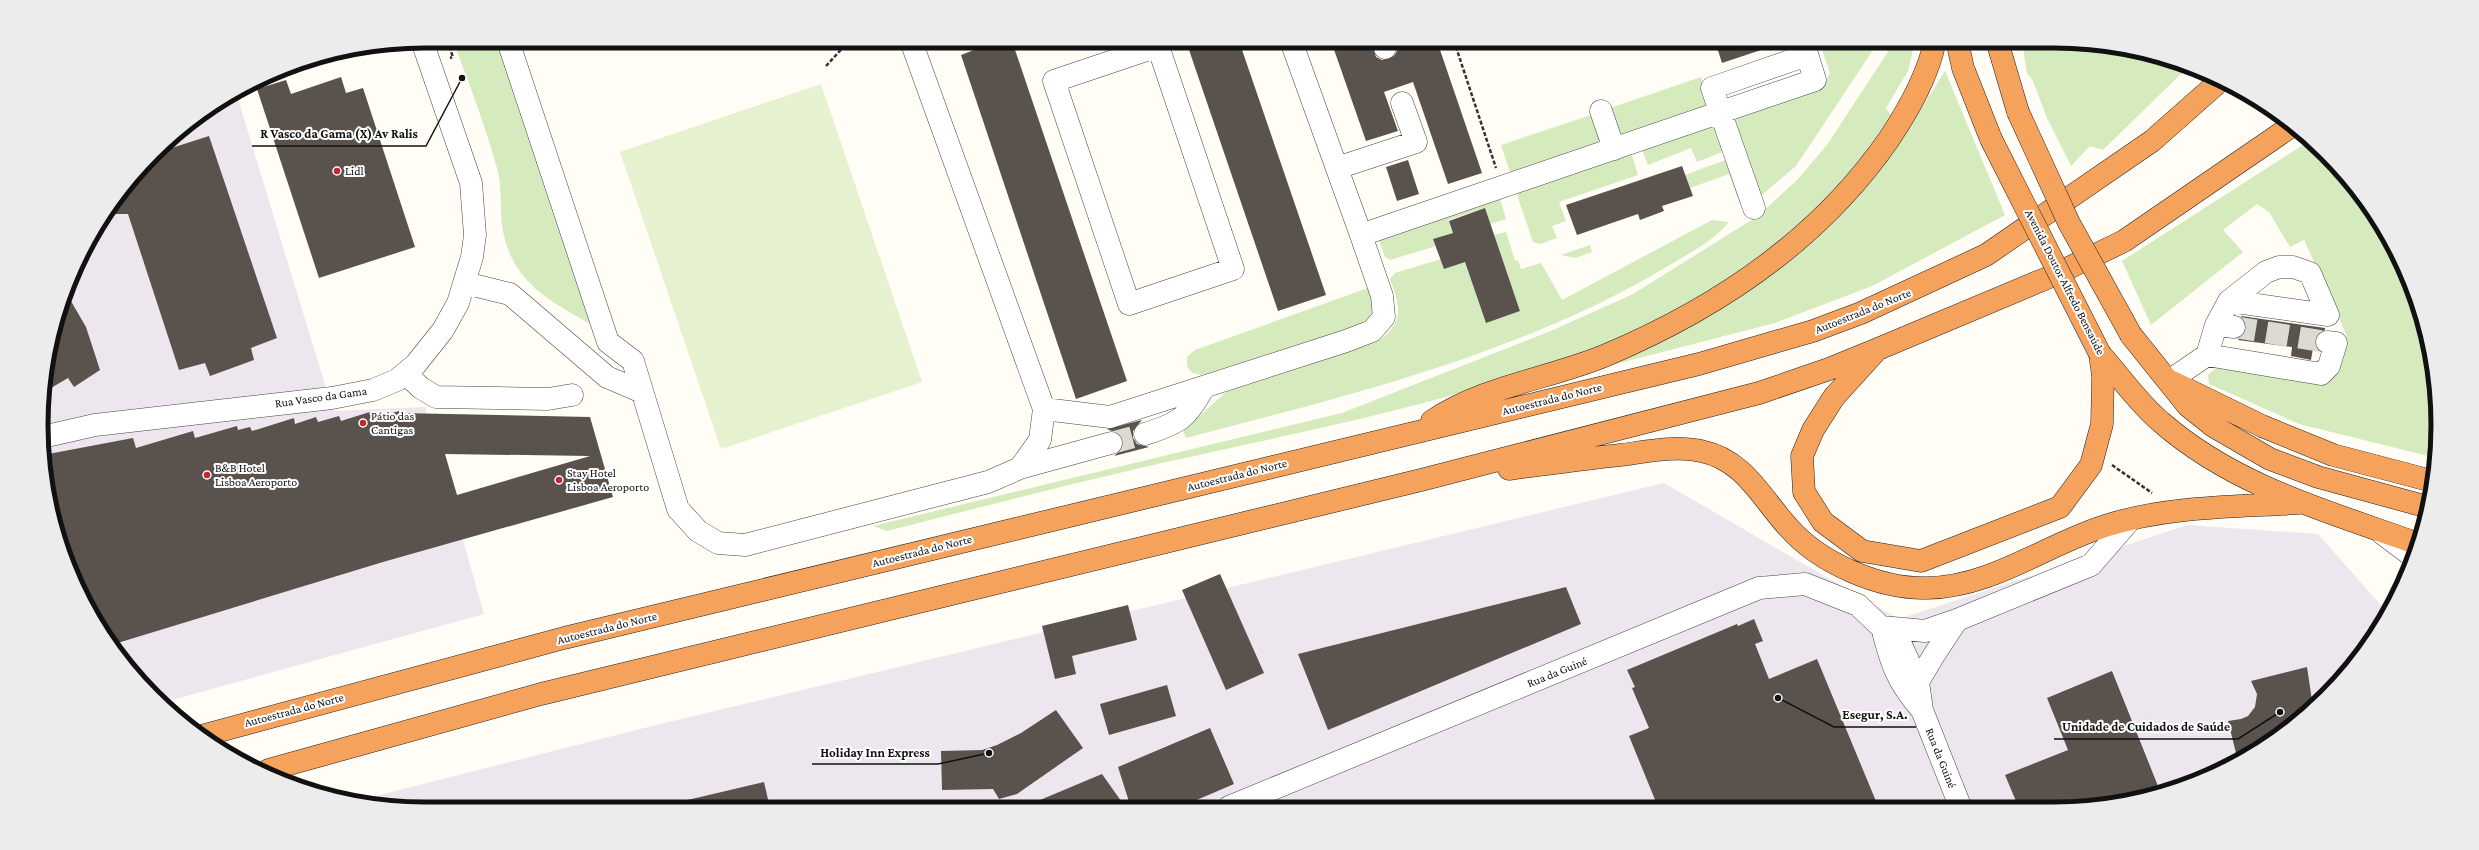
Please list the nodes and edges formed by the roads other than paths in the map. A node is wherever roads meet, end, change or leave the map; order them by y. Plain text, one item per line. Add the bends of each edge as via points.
1 (424, 48) edge
2 (510, 48) edge
3 (914, 48) edge
4 (1146, 48) edge
5 (1158, 48) edge
6 (1294, 48) edge
7 (1805, 48) edge
8 (1934, 48) edge
9 (1959, 48) edge
10 (1999, 48) edge
11 (2214, 84) edge
12 (1402, 103) dead end
13 (1601, 111) dead end
14 (1720, 113) junction
15 (2287, 129) edge
16 (1614, 149) junction
17 (1337, 168) junction
18 (1754, 208) dead end
19 (1361, 235) junction
20 (465, 283) junction
21 (2229, 301) junction
22 (2328, 315) junction
23 (1878, 350) junction
24 (2100, 354) junction
25 (2208, 355) junction
26 (406, 374) junction
27 (2169, 381) junction
28 (1204, 387) junction
29 (642, 392) junction
30 (572, 395) dead end
31 (1044, 409) junction
32 (1414, 433) junction
33 (1146, 434) tunnel mouth
34 (48, 436) edge
35 (1111, 443) tunnel mouth
36 (1020, 468) junction
37 (1421, 480) junction
38 (2427, 480) edge
39 (2299, 503) junction
40 (2422, 505) edge
41 (2130, 520) junction
42 (2359, 523) junction
43 (2412, 542) edge
44 (2408, 553) edge
45 (1957, 620) junction
46 (1882, 627) junction
47 (1918, 682) junction
48 (1922, 710) junction
49 (210, 734) edge
50 (272, 769) edge
51 (1241, 802) edge
52 (1958, 802) edge

1 - 20 street, Rua Vasco da Gama via 471,183 475,235
2 - 29 street via 608,342 633,361
3 - 31 street
4 - 5 street via 1054,81 1129,304 1233,268
6 - 17 street
7 - 14 street via 1710,82
7 - 14 street via 1815,80
8 - 32 highway via 1921,84 1898,126 1870,166 1837,204 1767,264 1718,299 1657,332 1603,356 1498,389 1462,404
9 - 24 highway, Avenida Doutor Alfredo Bensaúde, bridge via 1963,68 1992,139
10 - 27 highway, bridge via 2018,112 2069,223 2131,335
11 - 32 highway, Autoestrada do Norte via 2152,141 1986,255 1909,292 1813,331 1752,350
12 - 17 street via 1416,142
13 - 16 street
14 - 16 street
14 - 18 street
15 - 23 highway via 2124,241 2052,276
16 - 19 street
17 - 19 street
19 - 28 street via 1382,296 1384,317 1372,331
20 - 26 street, Rua Vasco da Gama via 444,330
20 - 29 street via 510,294 607,376
21 - 22 street
21 - 22 street via 2266,272 2279,267 2293,267 2310,273
21 - 25 street via 2225,326
22 - 25 street via 2331,342 2329,366 2322,374
23 - 24 highway via 1834,397 1813,430 1802,456 1804,492 1823,522 1862,551 1921,561 2060,507 2091,465 2102,424 2103,376
23 - 37 highway via 1759,393
24 - 39 highway, Avenida Doutor Alfredo Bensaúde via 2160,422 2201,452 2254,483
25 - 27 street
26 - 30 street via 436,397 548,399
26 - 34 street, Rua Vasco da Gama via 373,390 332,398 95,425
27 - 38 highway via 2262,426 2334,455
27 - 40 highway via 2188,406 2212,426 2270,459 2318,477
28 - 31 street via 1110,417
28 - 33 street via 1192,409 1173,425
29 - 36 street via 678,509 698,531 718,543 745,545 988,482
31 - 36 street via 1040,440
32 - 49 highway, Autoestrada do Norte via 564,638
35 - 36 street
37 - 41 highway via 1658,450 1700,450 1727,460 1753,481 1790,530 1826,560 1875,581 1926,588 1980,580 2107,525
37 - 50 highway via 541,694
39 - 41 highway via 2165,512
39 - 42 highway, Avenida Doutor Alfredo Bensaúde
41 - 45 street via 2091,565
42 - 43 highway, Avenida Doutor Alfredo Bensaúde
42 - 44 street via 2381,533
45 - 46 street via 1925,631
45 - 47 street
46 - 47 street, Rua da Guiné via 1902,647
46 - 48 street, Rua da Guiné via 1889,656 1904,690
46 - 51 street, Rua da Guiné via 1858,605 1805,584 1759,588
47 - 48 street, Rua da Guiné
48 - 52 street, Rua da Guiné

